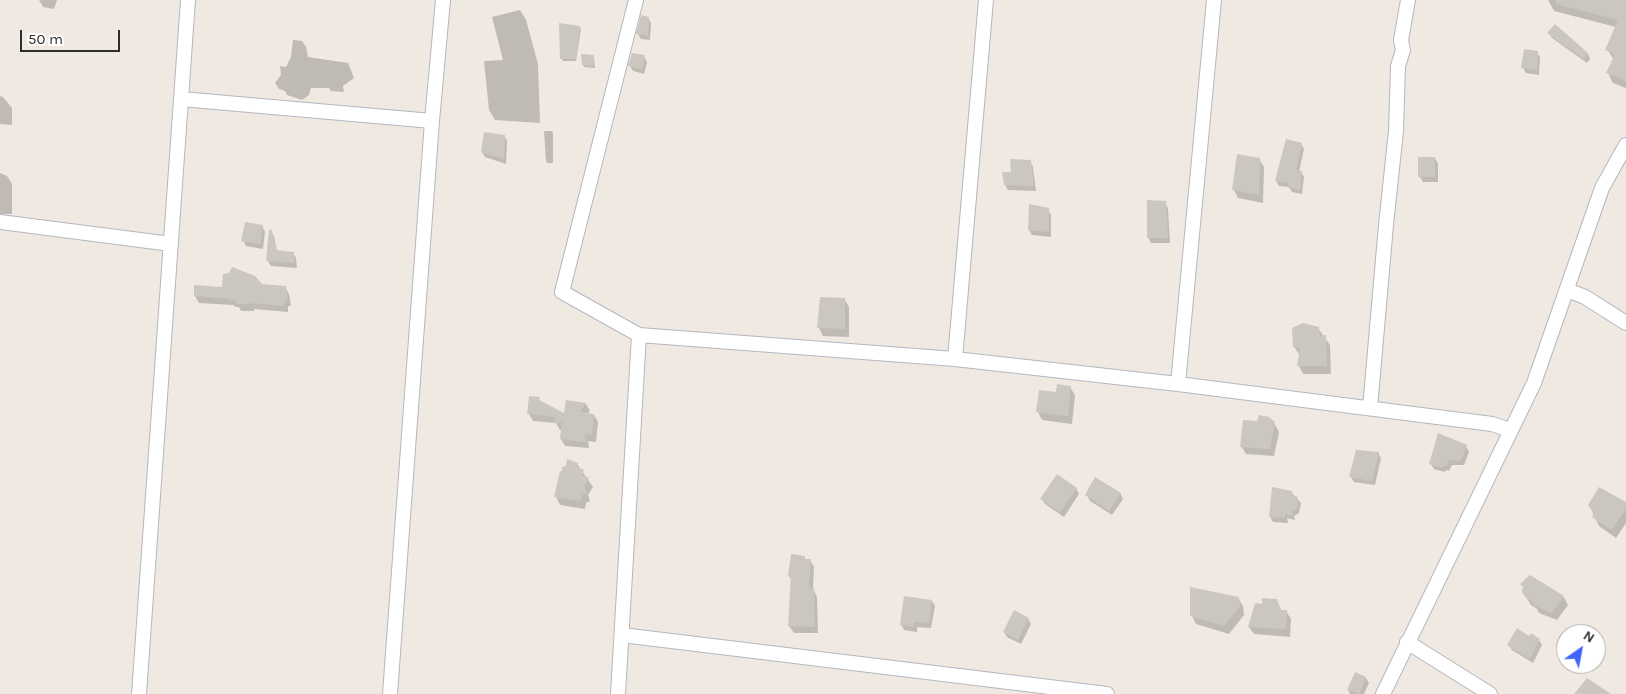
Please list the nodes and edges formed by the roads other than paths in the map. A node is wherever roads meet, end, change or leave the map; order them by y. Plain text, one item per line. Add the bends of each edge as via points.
1 (188, 0) edge
2 (442, 0) edge
3 (636, 0) edge
4 (986, 0) edge
5 (1214, 0) edge
6 (1408, 0) edge
7 (182, 99) junction
8 (432, 121) junction
9 (1626, 146) edge
10 (0, 222) edge
11 (171, 244) junction
12 (1568, 290) junction
13 (1626, 324) edge
14 (639, 335) junction
15 (955, 359) junction
16 (1178, 384) junction
17 (1370, 408) junction
18 (1510, 430) junction
19 (622, 634) junction
20 (1408, 642) junction
21 (139, 694) edge
22 (390, 694) edge
23 (618, 694) edge
24 (1107, 694) edge
25 (1383, 694) edge
26 (1490, 694) edge

1 - 7 street
2 - 8 street
3 - 14 street via 562,292
4 - 15 street
5 - 16 street
6 - 17 street via 1401,40 1404,50 1398,66 1396,131
7 - 8 street
7 - 11 street
8 - 22 street
9 - 12 street via 1602,188
10 - 11 street
11 - 21 street
12 - 13 street via 1585,297
12 - 18 street via 1534,383
14 - 15 street
14 - 19 street
15 - 16 street
16 - 17 street
17 - 18 street via 1492,424
18 - 20 street
19 - 23 street
19 - 24 street
20 - 25 street
20 - 26 street

